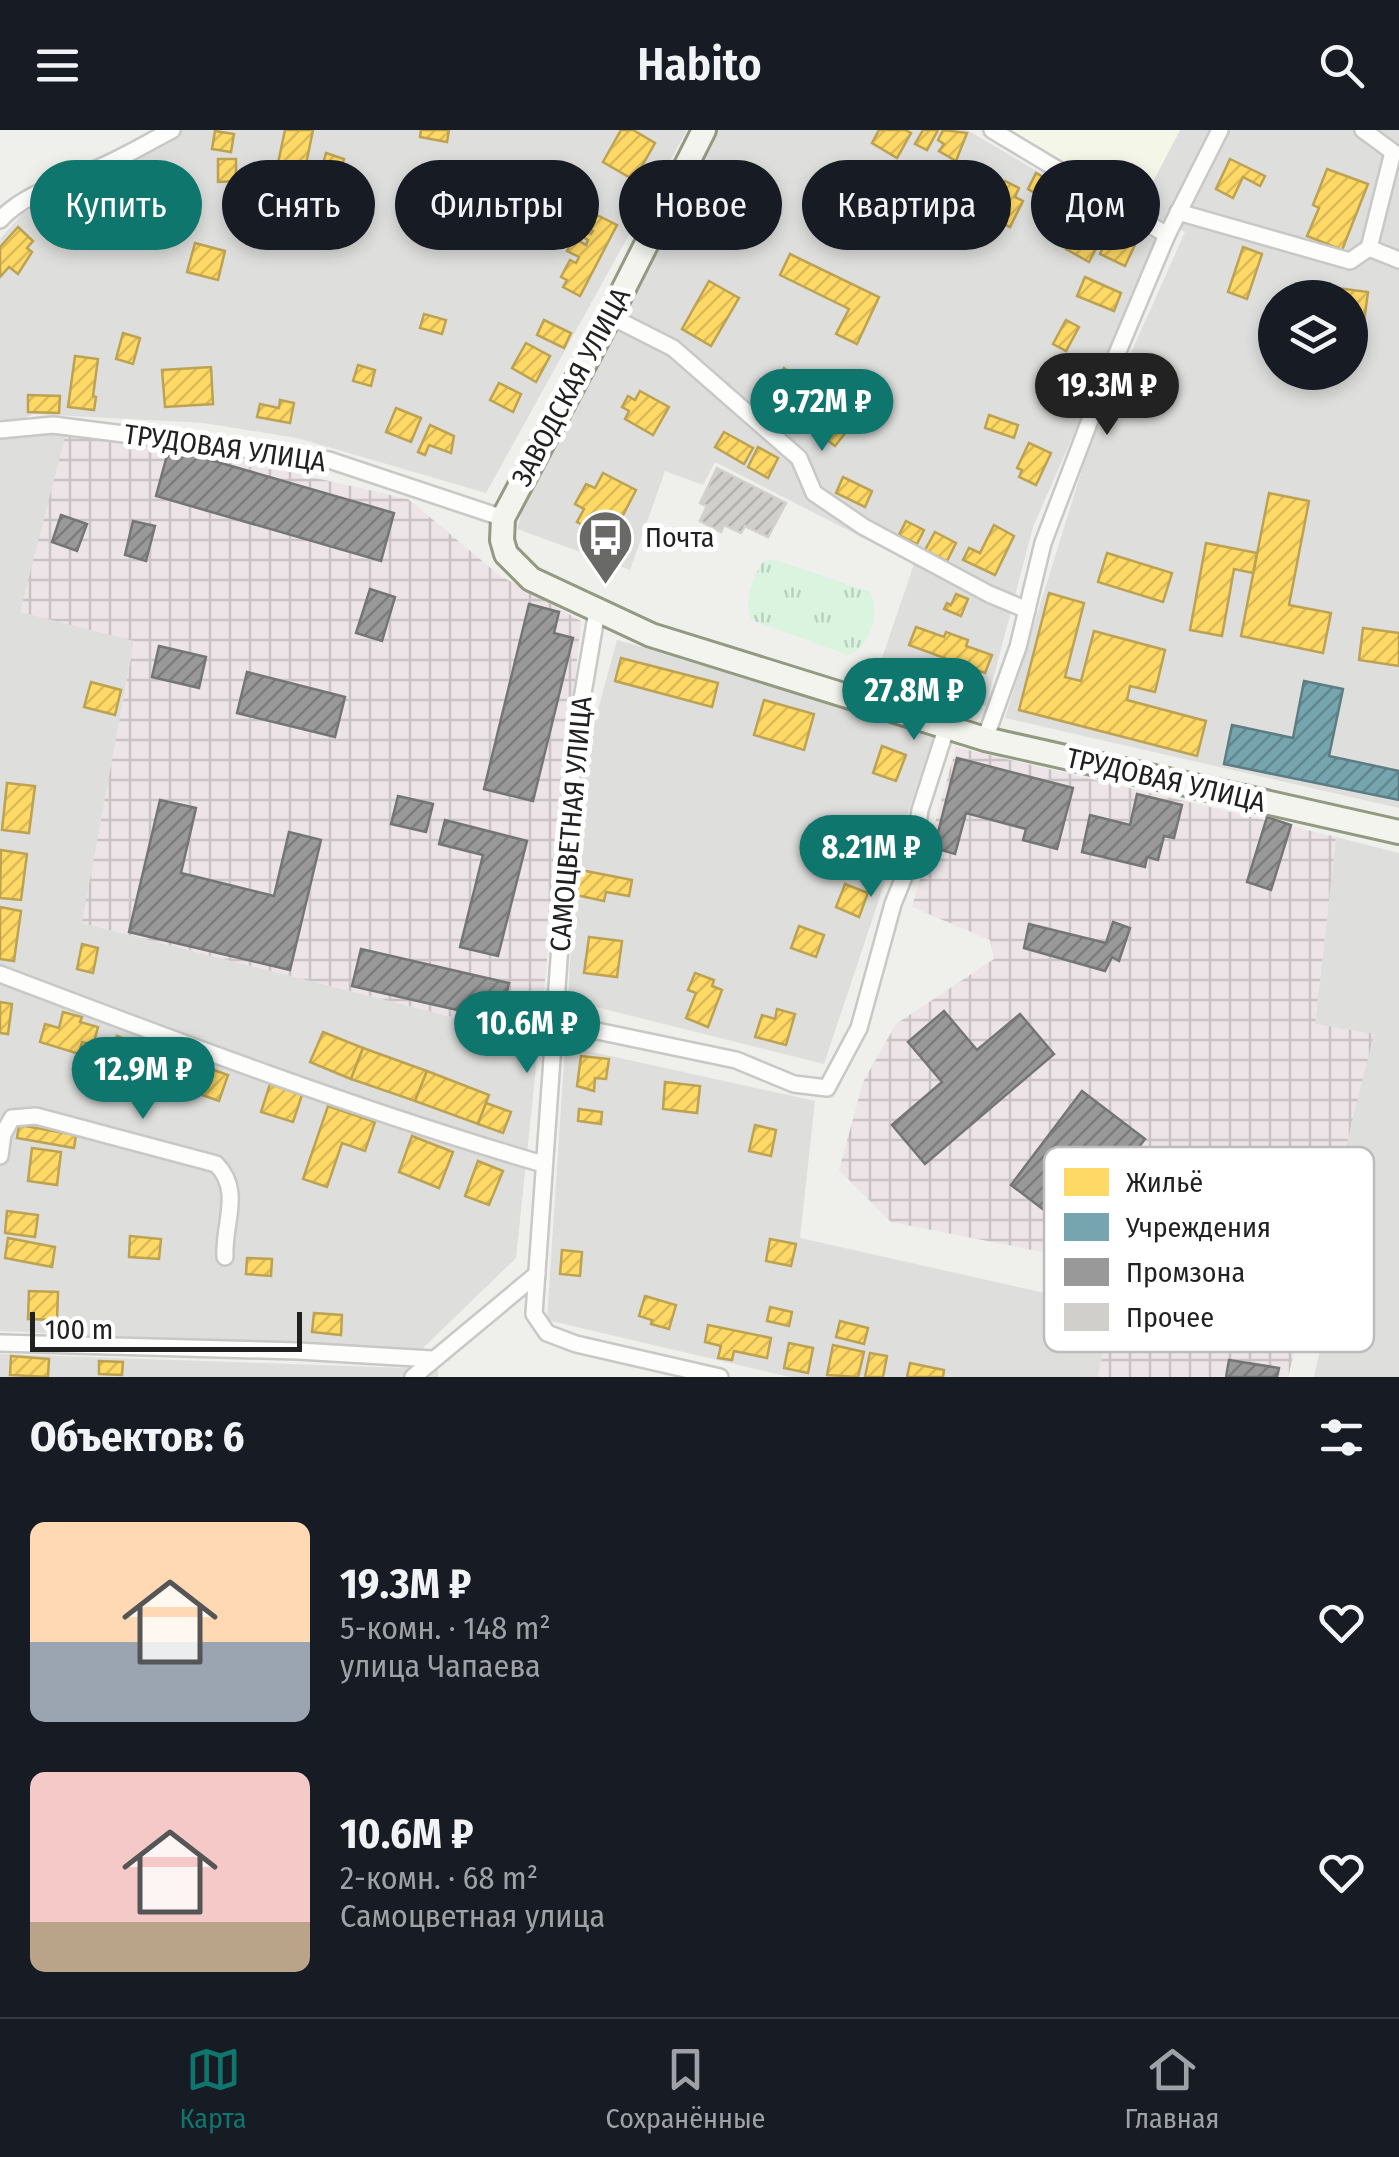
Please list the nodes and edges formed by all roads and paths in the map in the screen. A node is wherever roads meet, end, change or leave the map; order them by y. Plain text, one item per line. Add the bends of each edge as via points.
1 (172, 130) edge
2 (704, 130) edge
3 (992, 130) edge
4 (1220, 130) edge
5 (1363, 130) edge
6 (1396, 150) edge
7 (1178, 212) junction
8 (0, 220) edge
9 (1167, 235) junction
10 (1369, 248) junction
11 (1399, 260) edge
12 (610, 316) junction
13 (0, 430) edge
14 (502, 529) junction
15 (1027, 610) junction
16 (596, 612) junction
17 (947, 726) junction
18 (985, 739) junction
19 (1399, 832) edge
20 (0, 974) edge
21 (554, 1022) junction
22 (0, 1156) edge
23 (543, 1164) junction
24 (225, 1257) dead end
25 (537, 1274) junction
26 (0, 1343) edge
27 (432, 1359) junction
28 (413, 1377) edge
29 (720, 1377) edge

1 - 8 street via 50,188
2 - 12 street, ЗАВОДСКАЯ УЛИЦА
3 - 9 street
4 - 7 street
5 - 6 street
6 - 10 street
7 - 9 street
7 - 10 street via 1350,261
9 - 15 street via 1043,543
10 - 11 street
12 - 14 street, ЗАВОДСКАЯ УЛИЦА
12 - 15 street via 673,348 800,458 814,493 864,527
13 - 14 street, ТРУДОВАЯ УЛИЦА via 53,425 329,460
14 - 16 street, ТРУДОВАЯ УЛИЦА via 506,554 530,579
15 - 18 street
16 - 17 street, ТРУДОВАЯ УЛИЦА via 651,636
16 - 21 street, САМОЦВЕТНАЯ УЛИЦА via 574,746
17 - 18 street, ТРУДОВАЯ УЛИЦА
17 - 21 street via 858,1028 827,1088 794,1084 736,1060
18 - 19 street, ТРУДОВАЯ УЛИЦА
20 - 23 street via 188,1047
21 - 23 street, САМОЦВЕТНАЯ УЛИЦА
22 - 24 street via 12,1118 36,1116 216,1164 229,1191
23 - 25 street, САМОЦВЕТНАЯ УЛИЦА
25 - 27 street
25 - 29 street, САМОЦВЕТНАЯ УЛИЦА via 534,1314 547,1333
26 - 27 street
27 - 28 street

